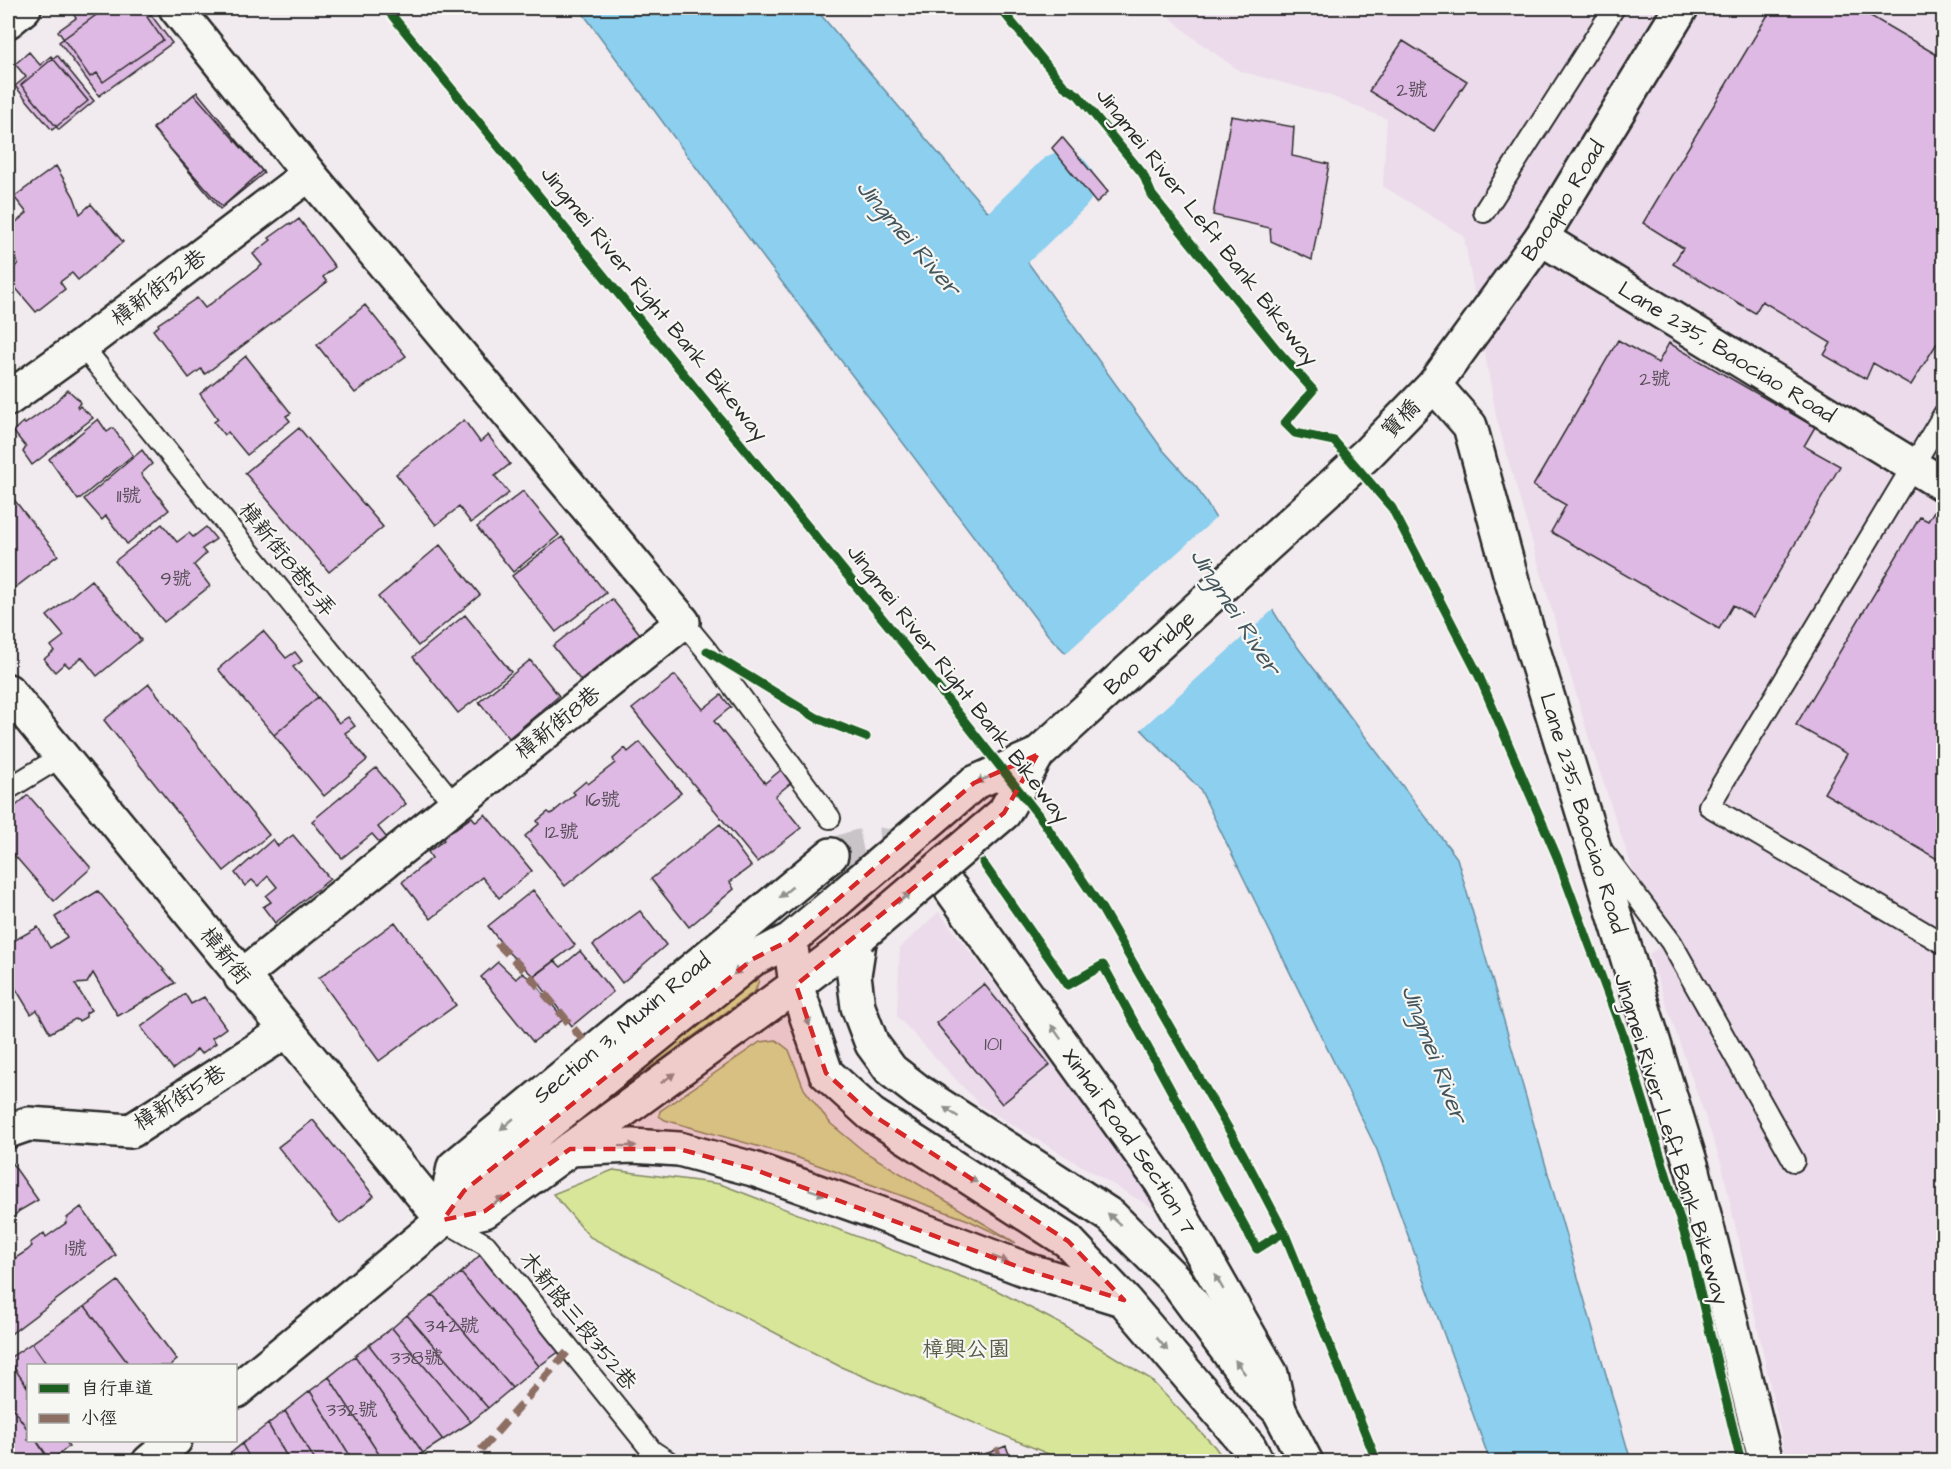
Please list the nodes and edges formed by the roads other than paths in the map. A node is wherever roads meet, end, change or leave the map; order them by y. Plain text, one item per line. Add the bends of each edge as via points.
1 (24, 8) edge
2 (176, 8) edge
3 (1614, 8) edge
4 (1681, 8) edge
5 (8, 21) edge
6 (309, 174) junction
7 (1484, 212) dead end
8 (1541, 238) junction
9 (82, 346) junction
10 (1434, 385) junction
11 (8, 399) edge
12 (1944, 414) edge
13 (1368, 453) joint
14 (1913, 467) junction
15 (1944, 485) edge
16 (682, 622) junction
17 (8, 691) edge
18 (62, 756) junction
19 (1037, 756) junction
20 (8, 789) edge
21 (455, 805) junction
22 (830, 818) dead end
23 (1589, 834) junction
24 (831, 855) tunnel mouth
25 (951, 889) tunnel mouth
26 (832, 905) joint
27 (860, 936) junction
28 (790, 940) junction
29 (1944, 944) edge
30 (241, 977) junction
31 (796, 985) junction
32 (286, 1031) junction
33 (18, 1127) edge
34 (570, 1149) junction
35 (1794, 1161) dead end
36 (443, 1220) junction
37 (1124, 1300) junction
38 (237, 1390) edge
39 (1279, 1410) junction
40 (173, 1442) edge
41 (149, 1461) edge
42 (669, 1461) edge
43 (1257, 1461) edge
44 (1306, 1461) edge
45 (1766, 1461) edge

1 - 5 street
2 - 6 street
3 - 7 lane
4 - 8 street, Baoqiao Road
6 - 9 street, 樟新街32巷
6 - 16 street
8 - 10 street, Baoqiao Road
8 - 14 street, Lane 235, Baociao Road
9 - 11 street, 樟新街32巷
9 - 21 lane, 樟新街8巷5弄
10 - 13 street, 寶橋
10 - 23 street, Lane 235, Baociao Road via 1470,426 1512,581
12 - 14 lane
13 - 19 street, Bao Bridge
14 - 15 street, Lane 235, Baociao Road
14 - 29 lane via 1709,806
16 - 21 street, 樟新街8巷
16 - 22 lane
17 - 18 street, 樟新街
18 - 20 lane
18 - 30 street, 樟新街
19 -> 26 street, Bao Bridge, bridge via 974,783
27 -> 19 street, Bao Bridge, bridge via 1004,813
21 - 30 street, 樟新街8巷
23 - 35 lane via 1671,942
23 - 45 street, Lane 235, Baociao Road via 1693,1171
24 -> 36 street, Section 3, Muxin Road via 454,1167
39 -> 25 street, Xinhai Road Section 7 via 1271,1374 1162,1183
26 - 28 street, Section 3, Muxin Road
27 - 31 street, Section 3, Muxin Road
39 -> 27 street via 1252,1384 1175,1280 1111,1216 891,1070 872,1044 858,1007 854,975
28 - 31 street
28 -> 36 street, Section 3, Muxin Road via 753,958 464,1191
30 - 32 street, 樟新街
34 -> 31 street, Section 3, Muxin Road
31 -> 37 street via 826,1073 871,1114 1068,1241
32 - 33 street, 樟新街5巷 via 131,1131
32 - 36 street, 樟新街
36 -> 34 street, Section 3, Muxin Road via 485,1211
34 -> 37 street via 679,1149 753,1169 1027,1269
36 - 38 street, Section 3, Muxin Road
36 - 42 lane, 木新路三段352巷 via 486,1245 652,1451
37 -> 43 street
39 - 44 street
40 - 41 street

